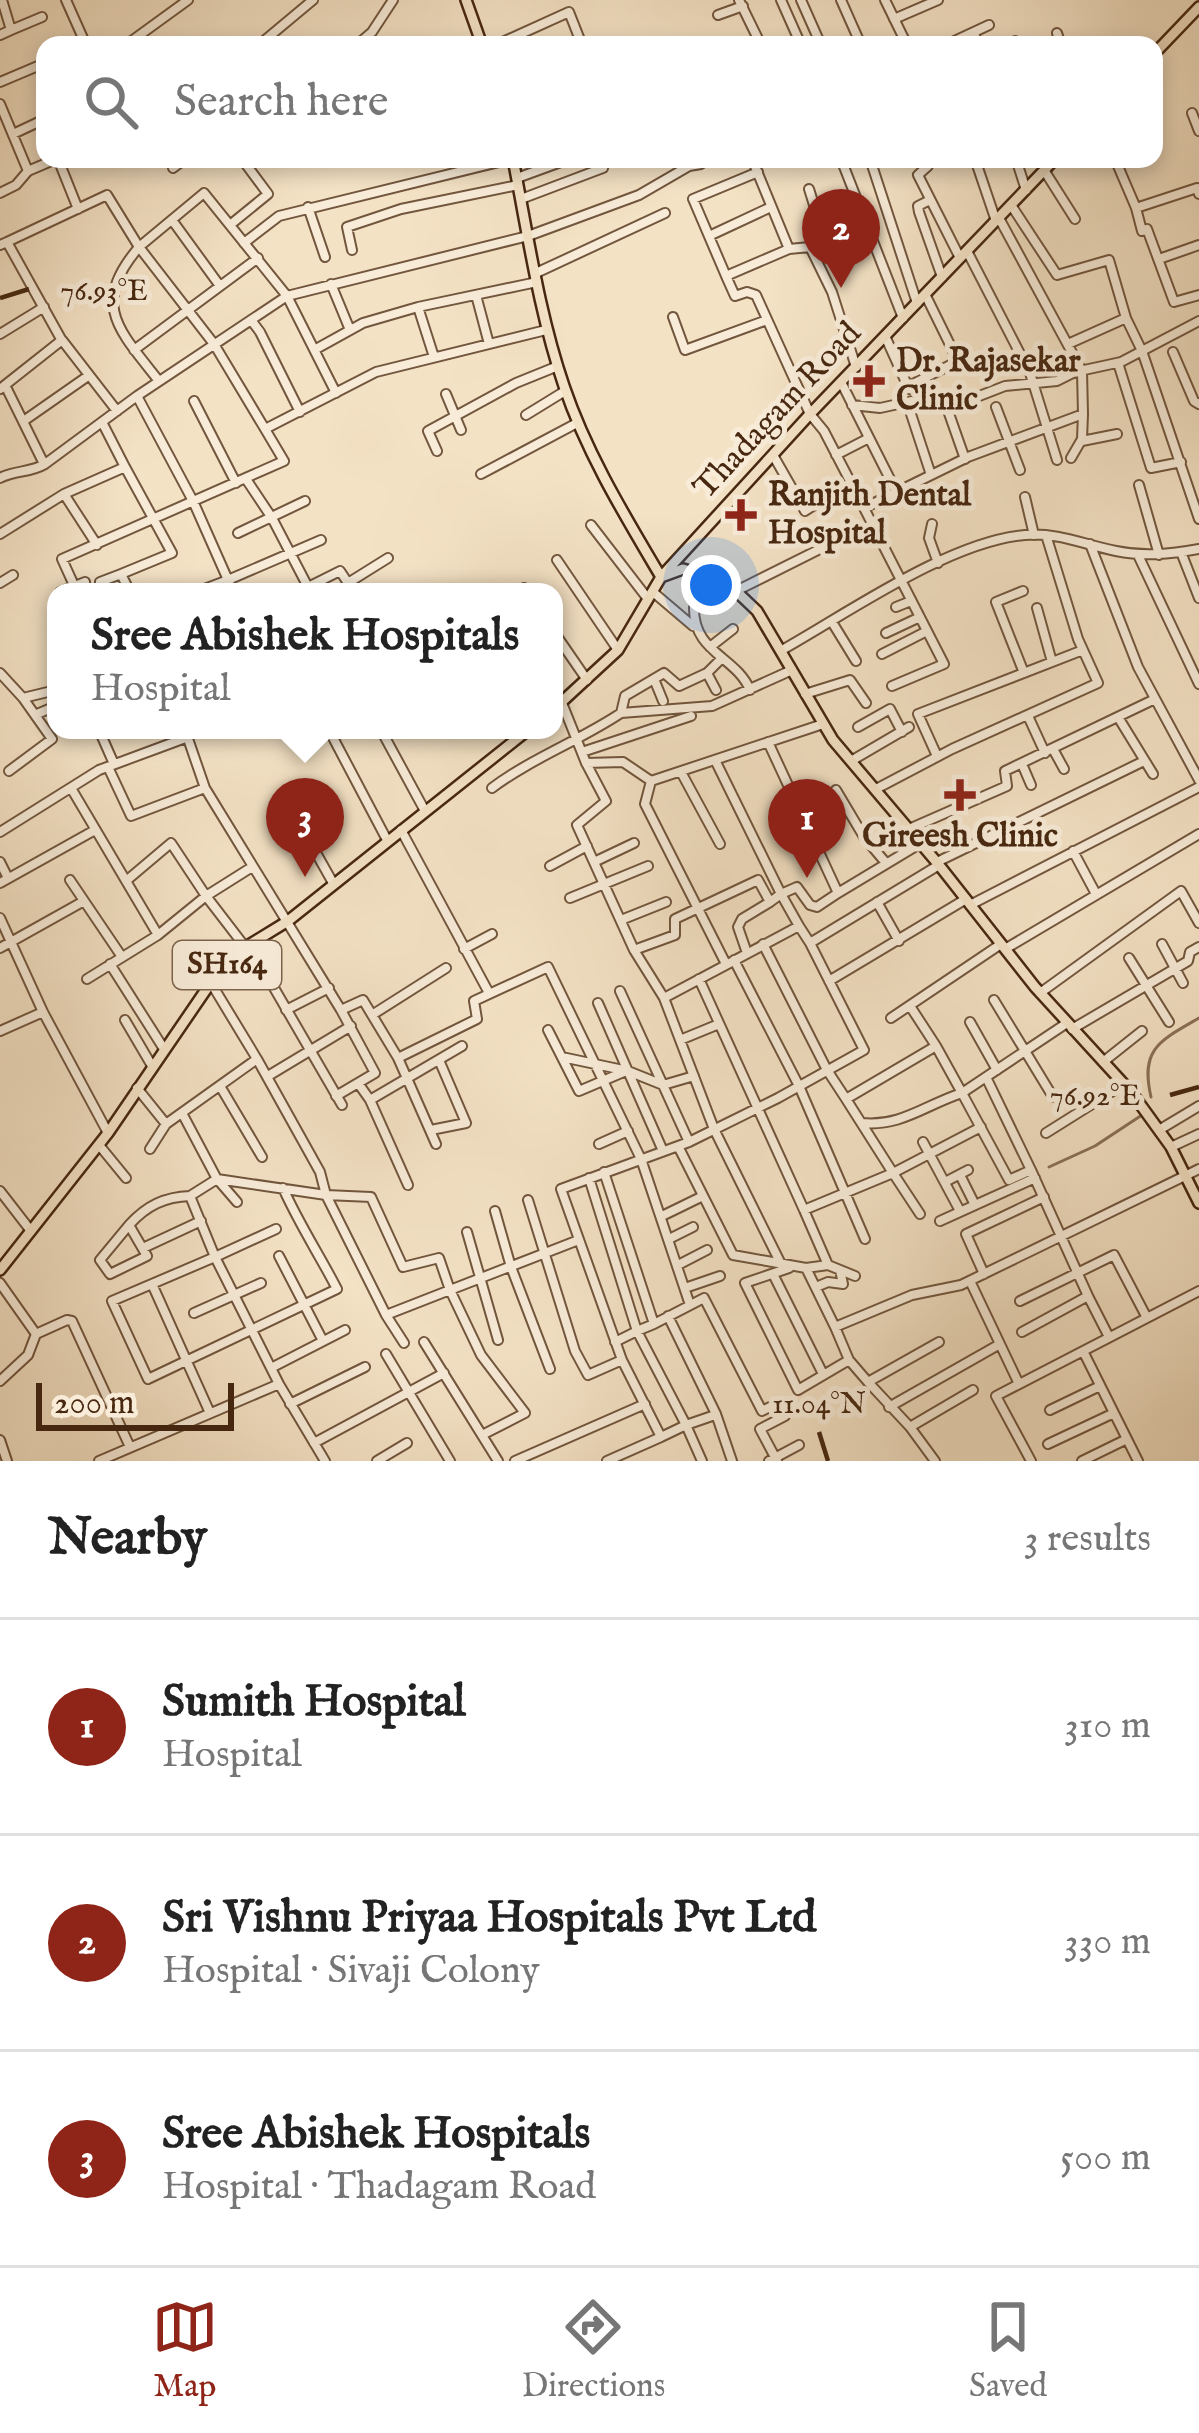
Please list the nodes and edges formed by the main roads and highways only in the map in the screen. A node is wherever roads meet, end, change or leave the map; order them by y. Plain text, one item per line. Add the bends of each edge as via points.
1 (466, 0) edge
2 (1199, 7) edge
3 (479, 36) edge
4 (1163, 45) edge
5 (514, 168) edge
6 (1046, 168) edge
7 (661, 578) junction
8 (563, 702) edge
9 (517, 739) edge
10 (1199, 1203) edge
11 (0, 1270) edge

1 - 3 main road
2 - 4 main road
5 - 7 main road via 565,391
6 - 7 main road, Thadagam Road
7 - 8 main road, Thadagam Road via 618,650
7 - 10 main road via 683,569 736,591 757,611 823,724 1040,993 1124,1084 1171,1147
9 - 11 main road, SH164 via 244,948

